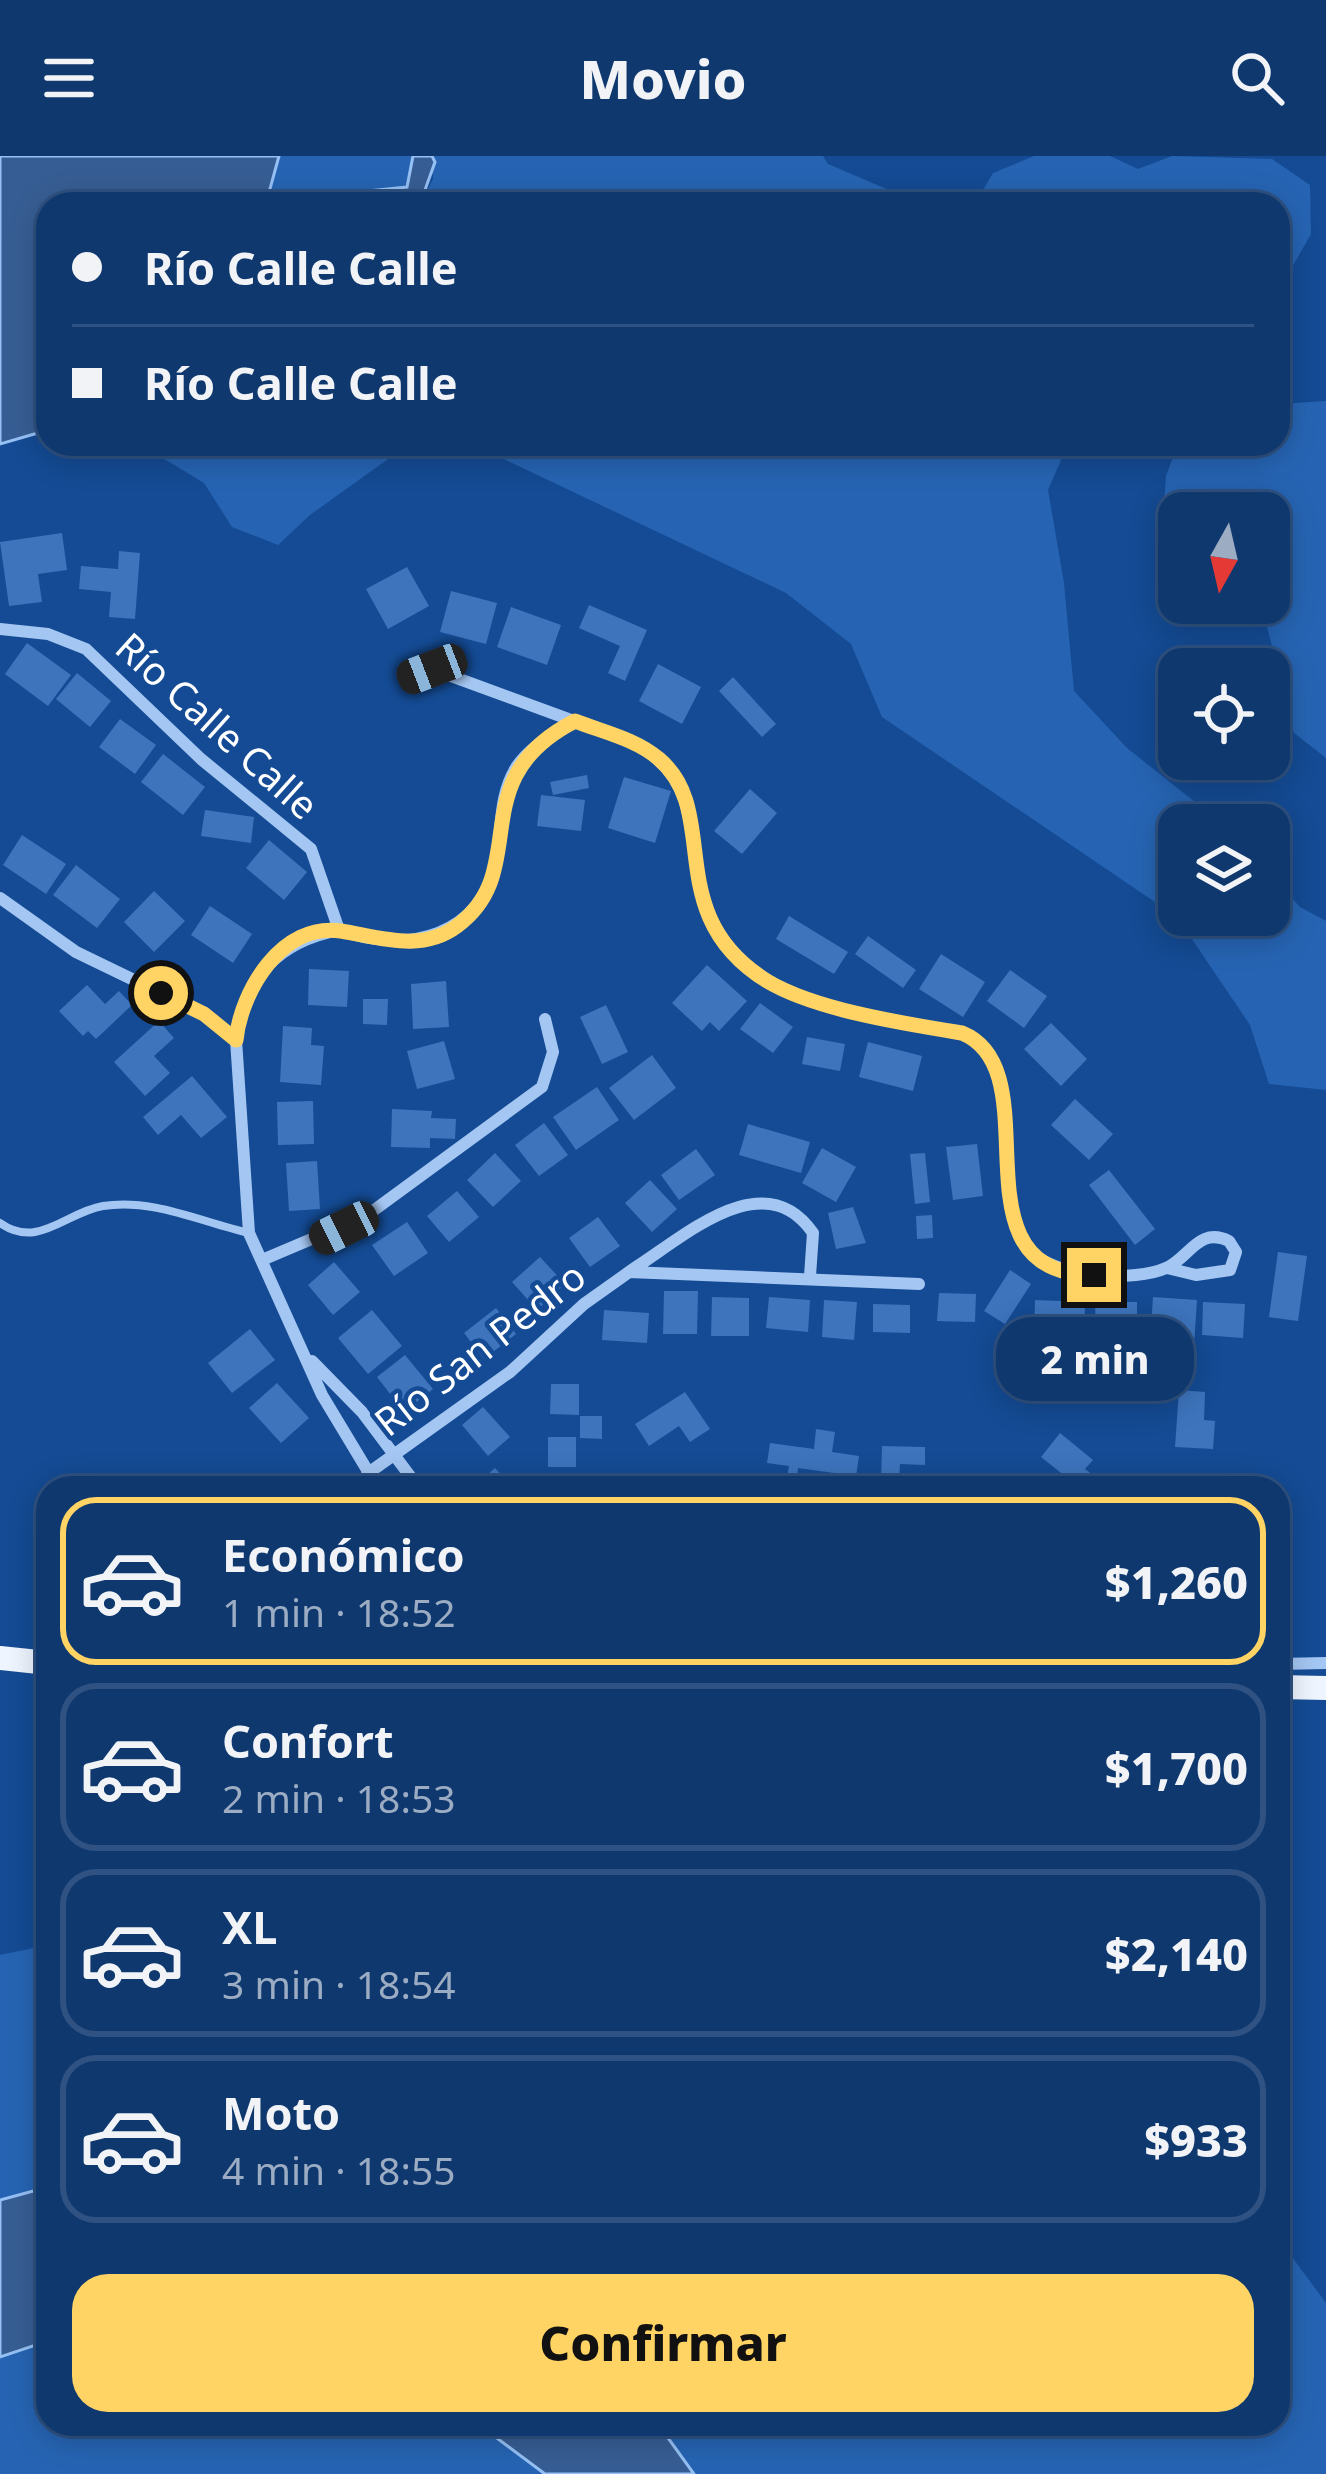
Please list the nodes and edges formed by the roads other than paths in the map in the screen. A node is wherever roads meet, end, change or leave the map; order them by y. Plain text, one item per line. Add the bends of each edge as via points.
1 (0, 629) edge
2 (405, 679) dead end
3 (575, 721) junction
4 (0, 898) edge
5 (339, 930) junction
6 (545, 1019) dead end
7 (236, 1040) junction
8 (0, 1223) edge
9 (249, 1233) junction
10 (262, 1260) junction
11 (1166, 1268) junction
12 (629, 1272) junction
13 (810, 1276) junction
14 (919, 1284) dead end
15 (311, 1360) junction
16 (394, 1454) junction
17 (367, 1474) joint
18 (410, 1476) edge
19 (0, 1658) edge
20 (36, 1662) edge
21 (1326, 1663) edge
22 (1290, 1664) edge
23 (1290, 1687) edge
24 (1326, 1688) edge

1 - 5 street, Río Calle Calle via 48,634 86,650 311,849
2 - 3 street via 432,669
3 - 5 street via 517,767 503,802 494,872 464,921 408,941
3 - 11 street via 644,748 677,780 690,808 692,860 707,913 754,971 802,996 962,1033 988,1051 999,1077 1013,1218 1033,1252 1081,1275
4 - 7 street via 76,952 204,1014
5 - 7 street via 306,938 266,966 241,1008
6 - 10 street via 553,1052 542,1087 366,1216
7 - 9 street
8 - 9 lane via 15,1234 42,1232 97,1207 136,1202
9 - 10 street
10 - 15 street
11 - 11 street via 1218,1276 1236,1252 1213,1237
12 - 13 street, Río San Pedro
12 - 13 street, Río San Pedro via 736,1205 759,1201 792,1211 813,1234
12 - 16 street, Río San Pedro via 510,1372
13 - 14 street, Río San Pedro
15 - 16 street
15 - 17 street
16 - 17 street, Río San Pedro
16 - 18 street
19 - 20 main road
21 - 22 street
23 - 24 main road

